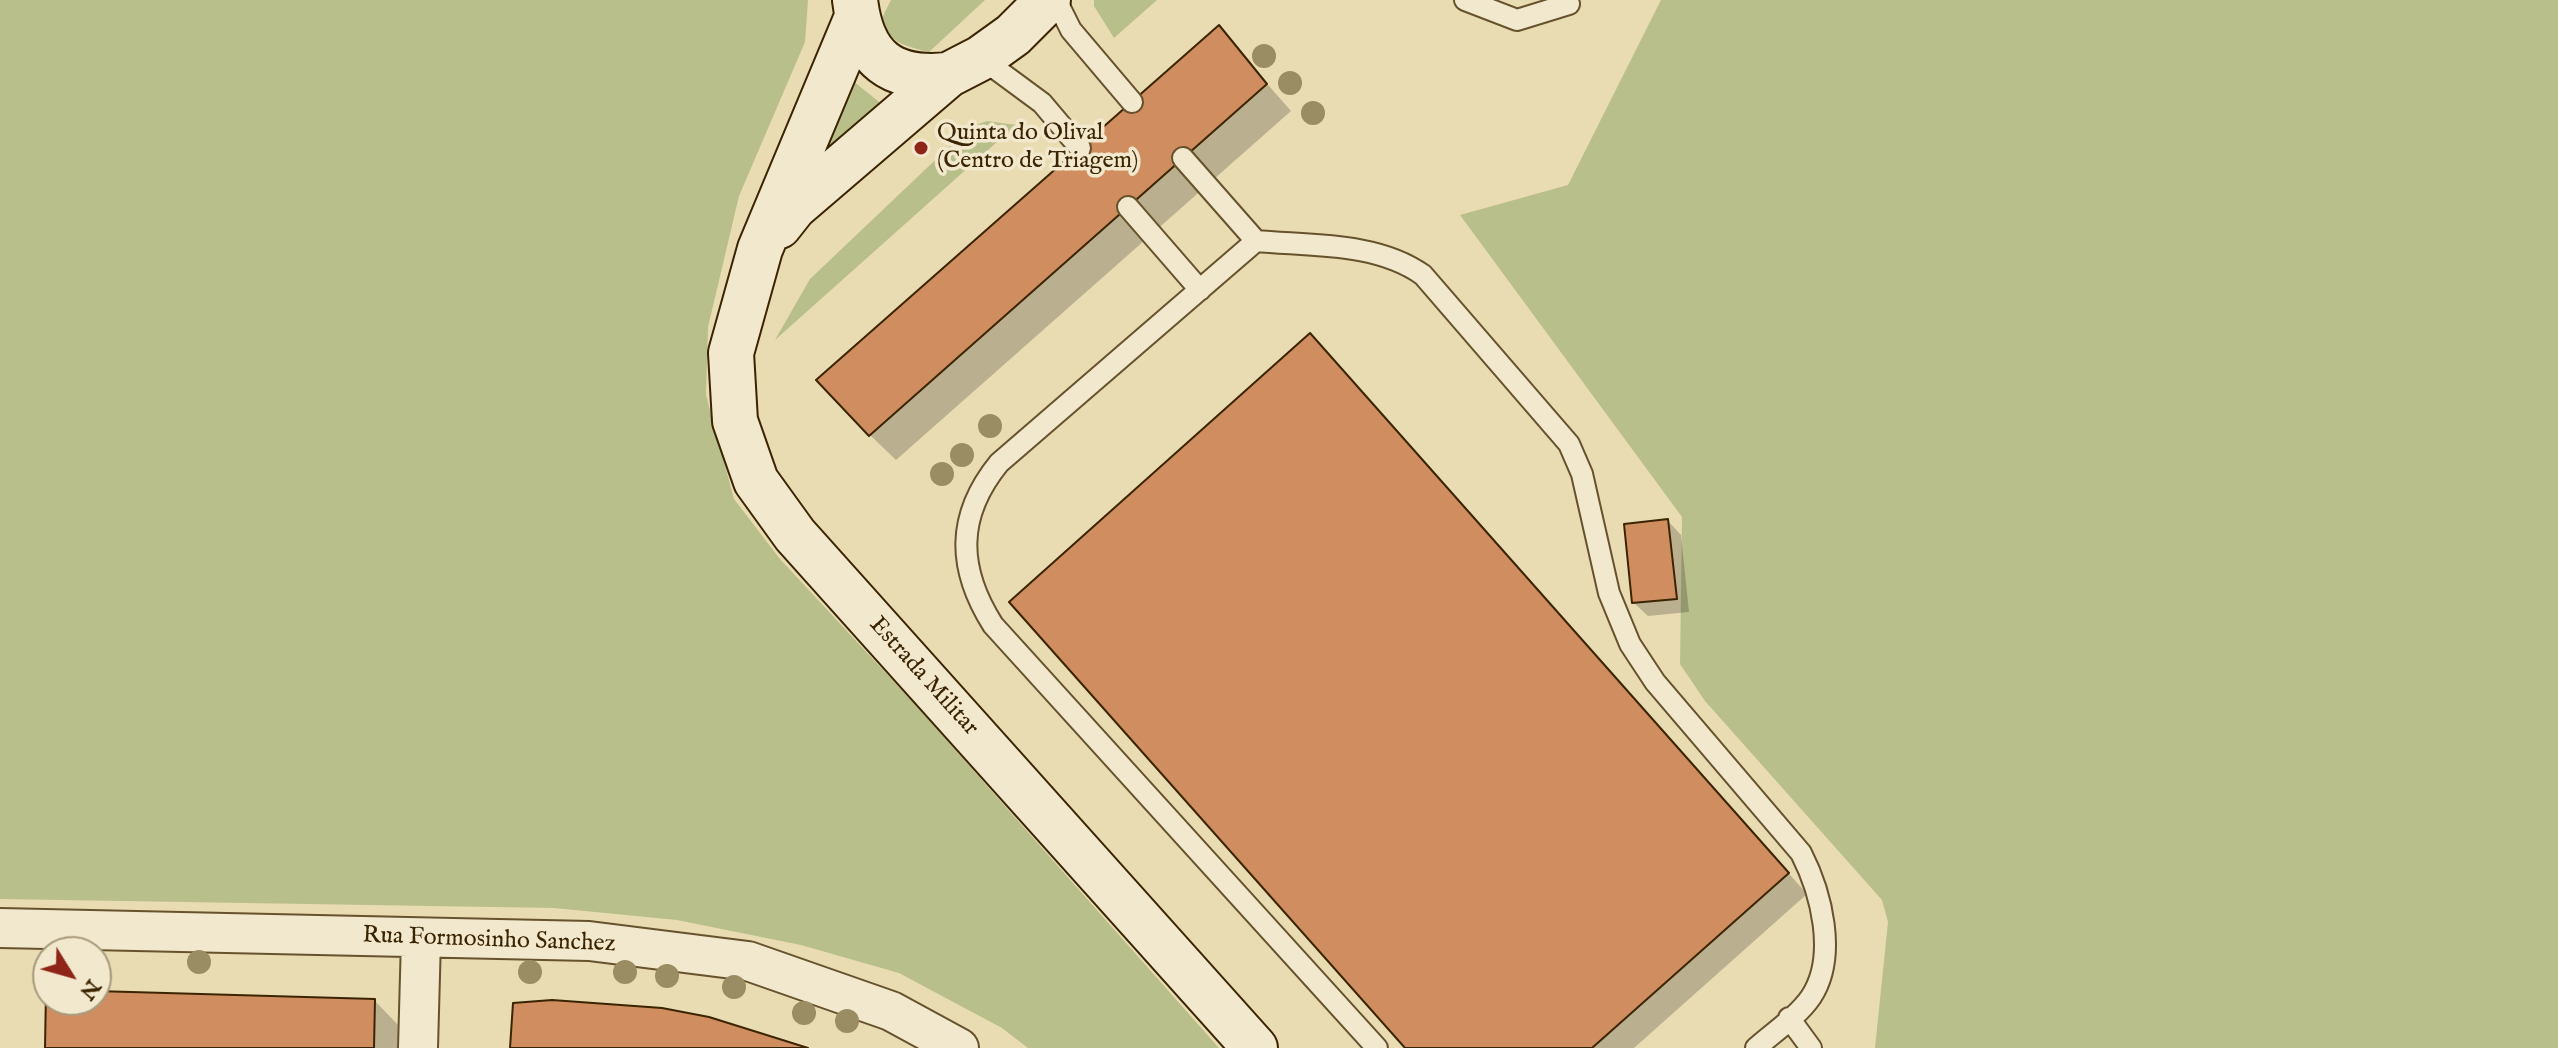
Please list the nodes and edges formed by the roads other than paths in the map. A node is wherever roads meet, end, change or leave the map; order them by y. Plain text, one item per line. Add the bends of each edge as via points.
1 (1048, 0) edge
2 (1056, 0) edge
3 (1465, 0) edge
4 (1569, 4) dead end
5 (856, 8) edge
6 (965, 66) junction
7 (1132, 102) dead end
8 (1080, 148) dead end
9 (1183, 158) dead end
10 (1128, 207) dead end
11 (1256, 241) junction
12 (760, 249) junction
13 (1200, 290) junction
14 (0, 928) edge
15 (421, 939) junction
16 (1789, 1018) junction
17 (418, 1048) edge
18 (959, 1048) edge
19 (1255, 1048) edge
20 (1377, 1048) edge
21 (1756, 1048) edge
22 (1811, 1048) edge

1 - 6 street, Estrada Militar via 1013,35
2 - 7 lane via 1071,30
3 - 4 lane via 1517,20
5 - 6 street, Estrada Militar via 865,43 887,66 922,78
5 - 12 street, Estrada Militar
6 - 8 lane via 1042,103
6 - 12 street, Estrada Militar via 794,207
9 - 11 lane
10 - 13 lane
11 - 13 lane
11 - 16 lane via 1361,251 1406,263 1423,275 1569,444 1582,474 1609,593 1630,644 1655,682 1801,853 1813,877 1825,942 1823,971 1809,1000
12 - 19 street, Estrada Militar via 731,353 735,421 756,481 795,535
13 - 20 lane via 999,463 970,515 964,544 969,571 976,598 993,625
14 - 15 street, Rua Formosinho Sanchez
15 - 17 street
15 - 18 street, Rua Formosinho Sanchez via 589,941 748,961 891,1011
16 - 21 lane
16 - 22 lane

